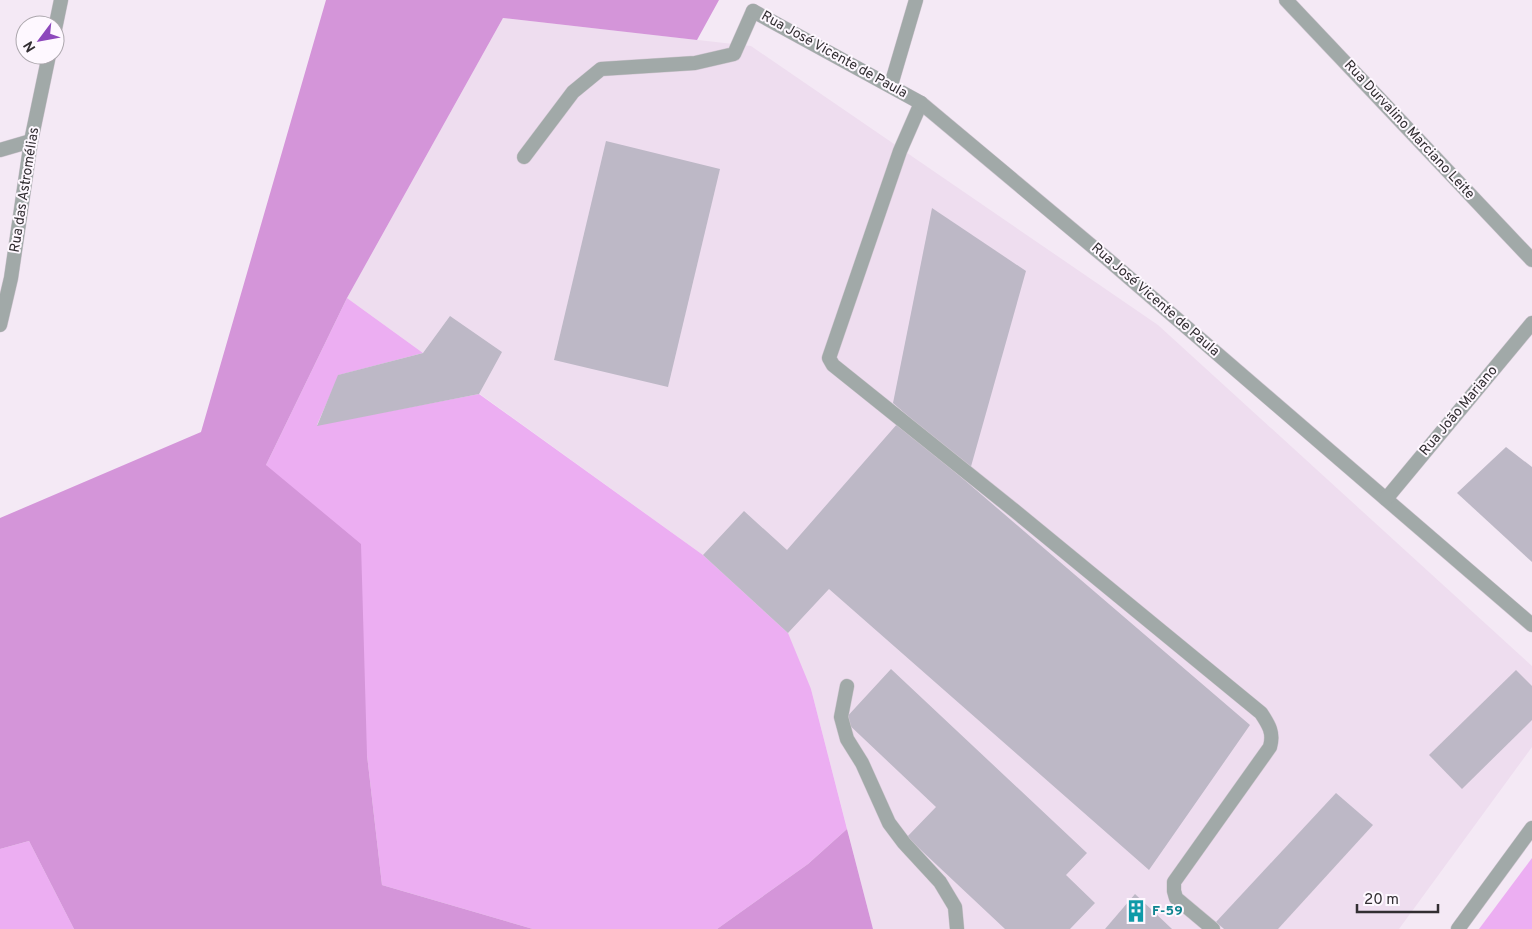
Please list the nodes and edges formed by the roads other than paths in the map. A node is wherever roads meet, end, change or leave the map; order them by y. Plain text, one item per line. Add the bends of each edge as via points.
1 (61, 0) edge
2 (916, 0) edge
3 (1286, 0) edge
4 (58, 15) edge
5 (48, 65) edge
6 (891, 85) junction
7 (921, 103) junction
8 (32, 140) junction
9 (0, 150) edge
10 (524, 157) dead end
11 (1532, 260) edge
12 (1532, 323) edge
13 (0, 325) edge
14 (1386, 499) junction
15 (1532, 626) edge
16 (847, 686) dead end
17 (1532, 828) edge
18 (957, 929) edge
19 (1213, 929) edge
20 (1458, 929) edge

1 - 4 street
2 - 6 street
3 - 11 street, Rua Durvalino Marciano Leite
5 - 8 street, Rua das Astromélias
6 - 7 street, Rua José Vicente de Paula
6 - 10 street, Rua José Vicente de Paula via 753,11 734,54 695,63 601,69 574,92
7 - 14 street, Rua José Vicente de Paula
7 - 19 street via 900,151 830,361 1260,713 1271,728 1270,747 1174,882 1176,898
8 - 9 street
8 - 13 street, Rua das Astromélias via 11,278
12 - 14 street, Rua João Mariano
14 - 15 street, Rua José Vicente de Paula
16 - 18 street via 841,717 847,739 862,763 889,823 940,882 955,907
17 - 20 street

